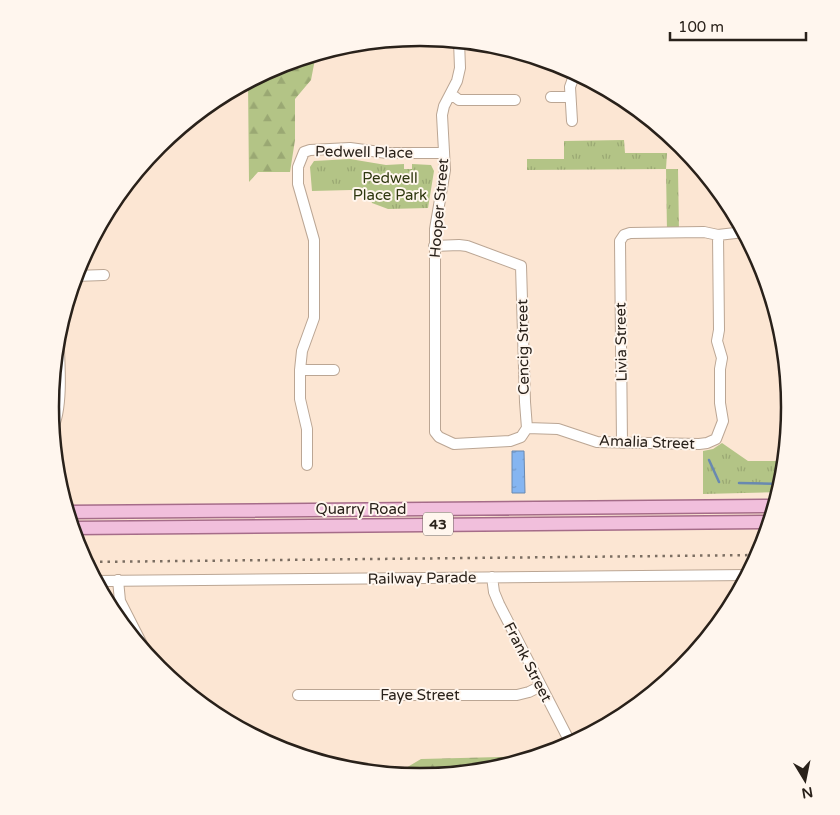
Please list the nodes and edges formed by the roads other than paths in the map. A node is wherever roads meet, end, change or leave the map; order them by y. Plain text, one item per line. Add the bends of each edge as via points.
1 (459, 48) edge
2 (572, 80) edge
3 (451, 94) junction
4 (551, 97) dead end
5 (570, 97) junction
6 (514, 100) dead end
7 (572, 121) dead end
8 (444, 153) junction
9 (736, 233) edge
10 (718, 235) junction
11 (434, 246) junction
12 (104, 275) dead end
13 (84, 276) edge
14 (300, 370) junction
15 (334, 370) dead end
16 (527, 428) junction
17 (622, 443) junction
18 (307, 465) dead end
19 (767, 506) edge
20 (659, 507) junction
21 (74, 512) edge
22 (659, 522) junction
23 (763, 522) edge
24 (79, 528) edge
25 (740, 575) edge
26 (492, 577) junction
27 (118, 580) junction
28 (103, 581) edge
29 (134, 629) edge
30 (541, 686) junction
31 (298, 694) dead end
32 (567, 737) edge

1 - 3 street, Hooper Street via 458,81
2 - 5 street
3 - 6 street via 460,100
3 - 8 street, Hooper Street via 442,115
4 - 5 street
5 - 7 street
8 - 11 street, Hooper Street via 445,170
8 - 14 street, Pedwell Place via 387,153 350,148 304,152 298,167 298,184 314,240 315,304
9 - 10 street
10 - 17 street, Amalia Street via 717,341 722,358 721,429 716,439 706,443
10 - 17 street, Livia Street via 704,232 630,233 620,241
11 - 16 street, Cencig Street via 467,246 522,266
11 - 16 street, Hooper Street via 435,432 439,438 454,444 510,441 521,437
12 - 13 street
14 - 15 street
14 - 18 street, Pedwell Place
16 - 17 street, Amalia Street via 558,429 597,442
19 - 20 main road, Quarry Road / 43
20 - 21 main road, Quarry Road / 43
20 - 22 main road
22 - 23 main road, Quarry Road / 43
22 - 24 main road, Quarry Road / 43
25 - 26 street, Railway Parade
26 - 27 street, Railway Parade
26 - 30 street, Frank Street via 499,604
27 - 28 street, Railway Parade
27 - 29 street via 120,600
30 - 31 street, Faye Street via 517,695
30 - 32 street, Frank Street

